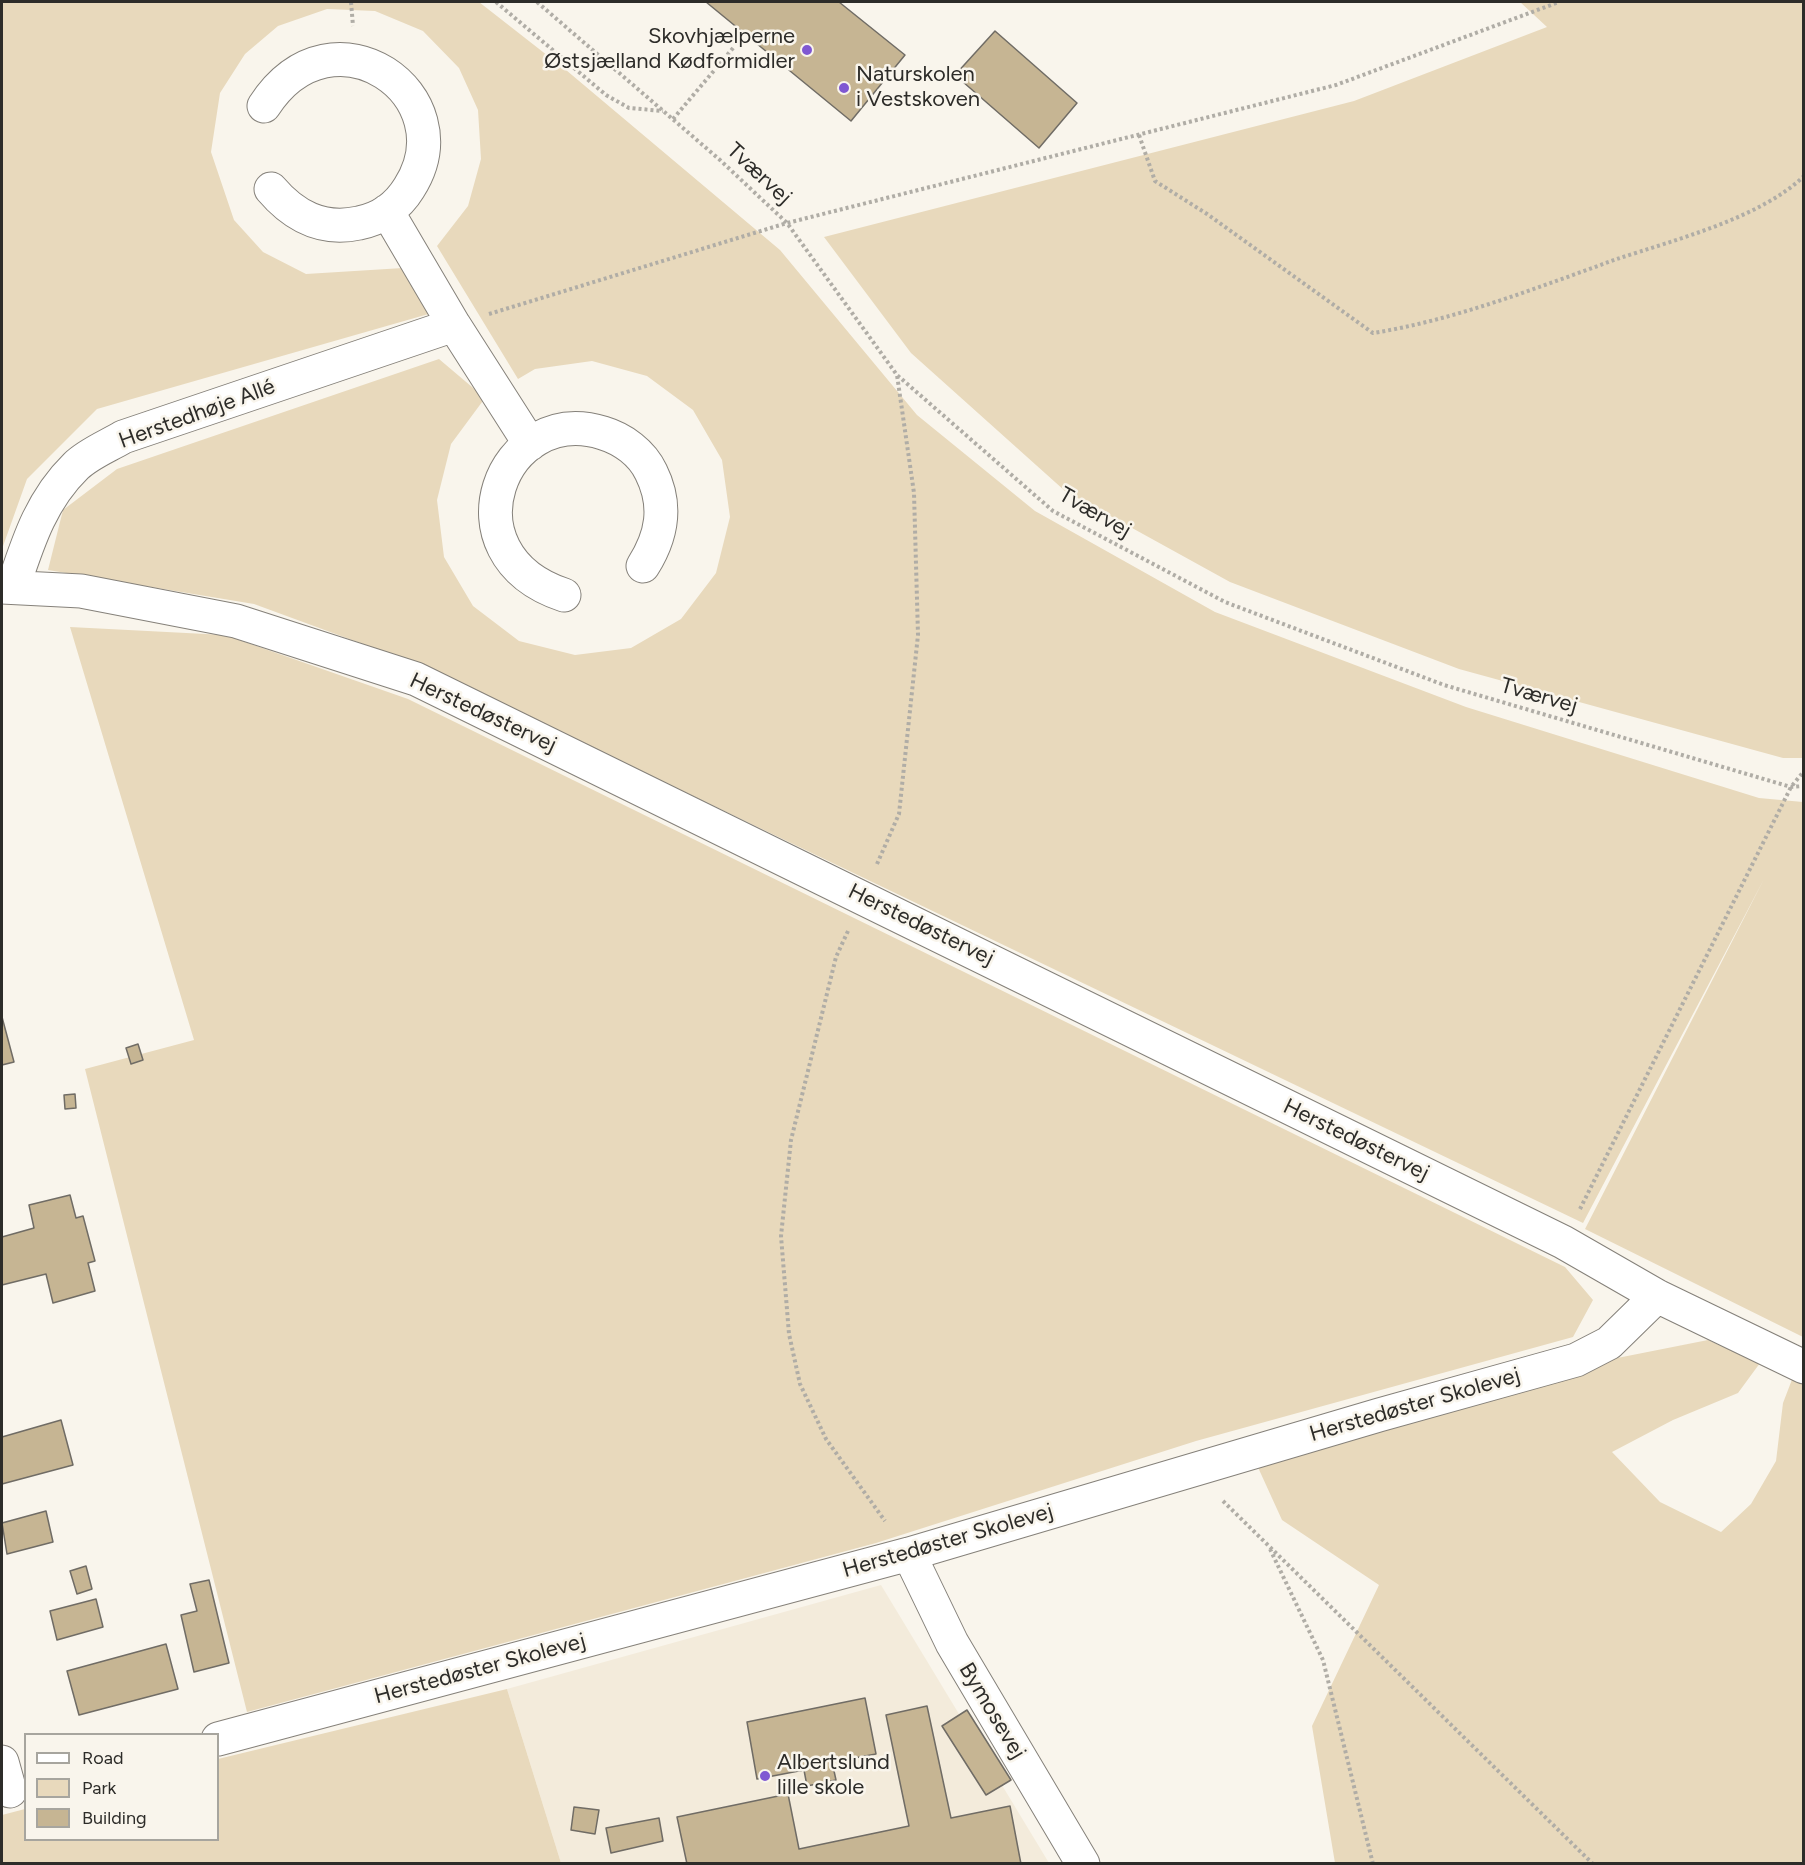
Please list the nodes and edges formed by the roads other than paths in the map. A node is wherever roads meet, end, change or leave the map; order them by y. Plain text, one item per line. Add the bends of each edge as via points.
1 (264, 106) dead end
2 (271, 189) dead end
3 (387, 211) junction
4 (454, 325) junction
5 (530, 444) junction
6 (643, 566) dead end
7 (7, 587) edge
8 (564, 595) dead end
9 (1657, 1296) junction
10 (1803, 1367) edge
11 (909, 1554) junction
12 (219, 1739) edge
13 (1083, 1863) edge

1 - 3 street via 276,87 292,73 333,58 376,66 394,79 419,114 422,158 404,197
2 - 3 street via 285,206 324,225 346,226
3 - 4 street
4 - 5 street
4 - 7 street, Herstedhøje Allé via 123,437 77,464 51,495
5 - 6 street via 571,429 593,430 614,436 647,464 659,494 661,527
5 - 8 street via 514,458 502,477 496,498 497,530 510,560 525,577
7 - 9 street, Herstedøstervej via 81,591 236,621 416,679 1563,1242
9 - 10 street, Herstedøstervej
9 - 11 street, Herstedøster Skolevej via 1609,1343 1576,1360
11 - 12 street, Herstedøster Skolevej
11 - 13 street, Bymosevej via 952,1644

